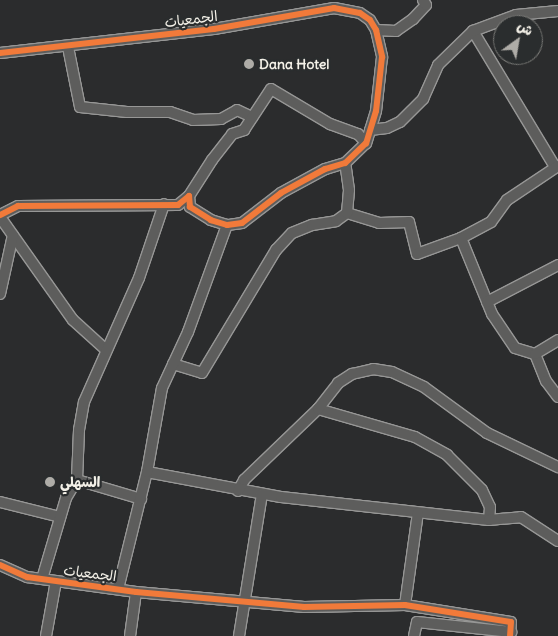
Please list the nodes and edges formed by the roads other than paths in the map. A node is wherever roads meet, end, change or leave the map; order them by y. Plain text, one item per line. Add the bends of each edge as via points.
1 (423, 0) edge
2 (558, 11) edge
3 (376, 30) junction
4 (473, 30) junction
5 (68, 47) junction
6 (0, 53) edge
7 (252, 117) junction
8 (370, 130) junction
9 (366, 143) junction
10 (345, 163) junction
11 (556, 166) edge
12 (190, 196) junction
13 (164, 204) junction
14 (347, 213) junction
15 (0, 216) edge
16 (227, 225) junction
17 (12, 235) junction
18 (461, 238) junction
19 (558, 265) edge
20 (0, 294) edge
21 (488, 302) junction
22 (558, 340) edge
23 (105, 350) junction
24 (535, 354) junction
25 (173, 364) junction
26 (558, 397) edge
27 (318, 409) junction
28 (558, 467) edge
29 (147, 472) junction
30 (77, 480) junction
31 (238, 491) junction
32 (262, 494) junction
33 (141, 499) junction
34 (0, 502) edge
35 (418, 513) junction
36 (60, 517) junction
37 (489, 520) junction
38 (558, 541) edge
39 (0, 565) edge
40 (42, 579) junction
41 (56, 581) junction
42 (118, 589) junction
43 (136, 592) junction
44 (242, 602) junction
45 (405, 605) junction
46 (510, 634) edge
47 (46, 636) edge
48 (130, 636) edge
49 (240, 636) edge
50 (414, 636) edge

1 - 3 street via 426,5 396,31
2 - 4 street via 516,15
3 - 5 street, الجمعيات via 360,13 334,8 214,29
3 - 8 street via 382,57
4 - 8 street via 438,66 423,99 400,122
4 - 11 street
5 - 6 street, الجمعيات
5 - 7 street via 80,107 170,112 193,120 221,119 237,110
7 - 9 street via 271,89 330,124 358,134
7 - 12 street via 244,130 232,134
8 - 9 street
9 - 10 street
10 - 14 street via 349,190
10 - 16 street via 325,169 281,192 242,223
11 - 18 street via 506,200 491,222
12 - 13 street via 178,205
12 - 16 street via 190,207
13 - 15 street via 18,206
13 - 23 street via 139,278
14 - 18 street via 379,223 409,222 416,254
14 - 25 street via 336,221 292,233 276,250 202,373
15 - 17 street
16 - 25 street
17 - 20 street
17 - 23 street via 73,320
18 - 21 street
19 - 21 street
21 - 24 street via 515,348
22 - 24 street
23 - 30 street via 84,402
24 - 26 street via 546,381
25 - 29 street via 162,388
27 - 28 street via 338,384 352,374 373,369 392,372 424,387 495,437
27 - 31 street via 268,454
27 - 37 street via 415,437 446,455 482,490 490,507
29 - 31 street
29 - 33 street
30 - 33 street
30 - 36 street
31 - 32 street
32 - 35 street
32 - 44 street
33 - 42 street
34 - 36 street
35 - 37 street
35 - 45 street
36 - 40 street
37 - 38 street via 521,517
39 - 40 street, الجمعيات via 27,577
40 - 41 street, الجمعيات
41 - 42 street, الجمعيات
41 - 47 street
42 - 43 street, الجمعيات
43 - 44 street, الجمعيات
43 - 48 street
44 - 45 street, الجمعيات via 347,608
44 - 49 street
45 - 46 street, الجمعيات via 512,622
46 - 50 street via 417,622

